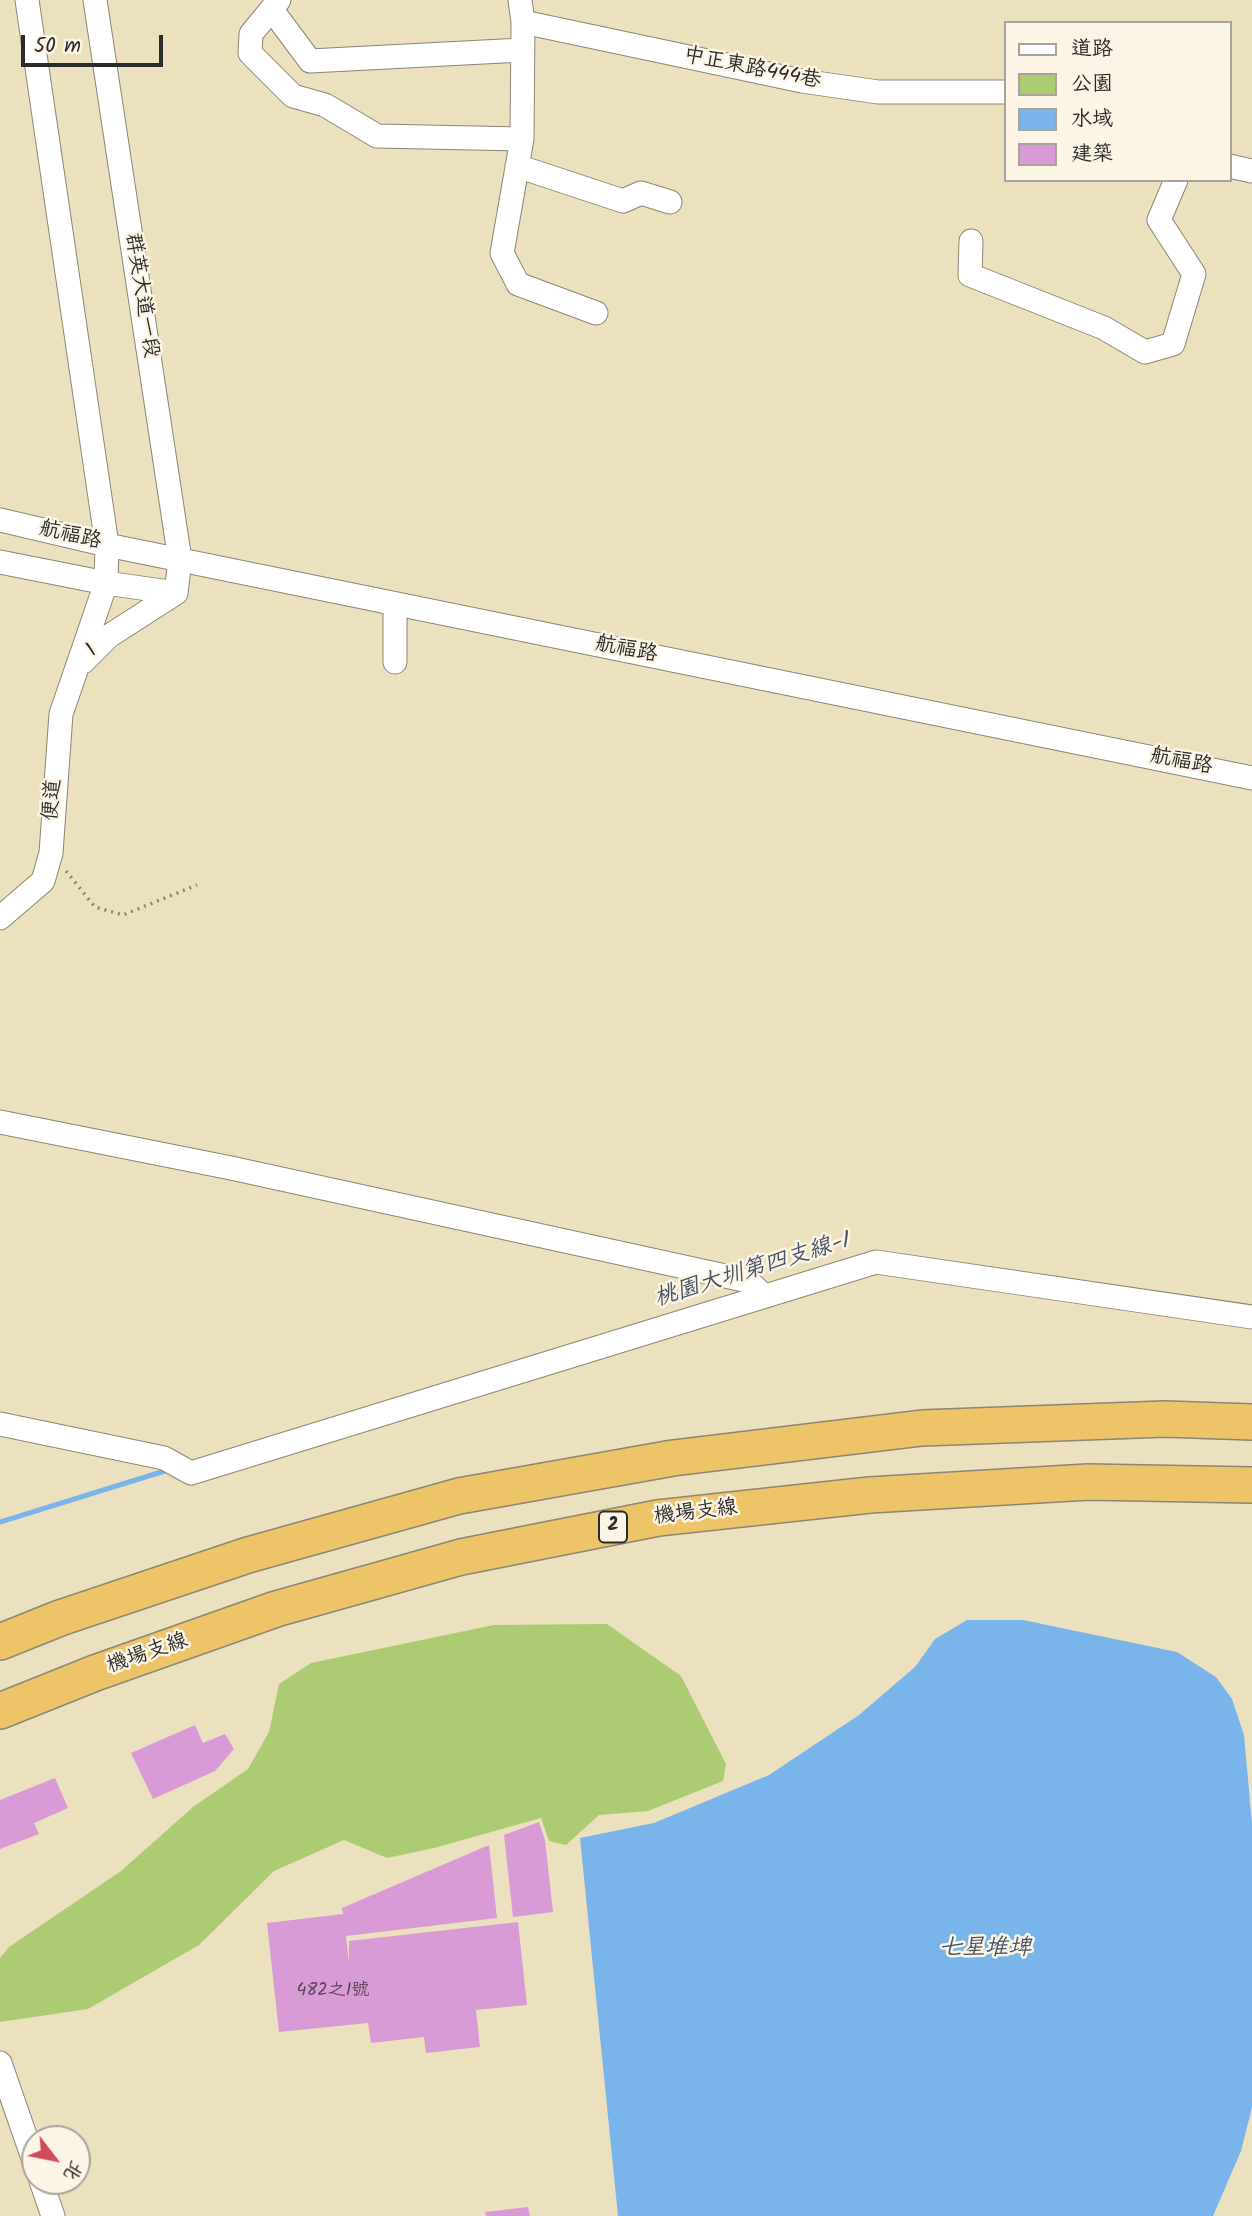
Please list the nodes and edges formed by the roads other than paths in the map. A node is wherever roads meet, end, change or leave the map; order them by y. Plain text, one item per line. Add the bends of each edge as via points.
1 (27, 0) edge
2 (95, 0) edge
3 (276, 5) edge
4 (522, 11) edge
5 (522, 50) junction
6 (1004, 92) edge
7 (522, 139) junction
8 (517, 166) junction
9 (1231, 166) edge
10 (1252, 171) edge
11 (1175, 182) edge
12 (670, 202) dead end
13 (971, 241) dead end
14 (596, 313) dead end
15 (0, 520) edge
16 (107, 545) junction
17 (180, 560) junction
18 (0, 562) edge
19 (106, 583) junction
20 (176, 593) junction
21 (395, 604) junction
22 (395, 662) dead end
23 (81, 665) junction
24 (1252, 778) edge
25 (0, 918) edge
26 (0, 1122) edge
27 (763, 1295) junction
28 (1252, 1317) edge
29 (1252, 1422) edge
30 (0, 1424) edge
31 (1252, 1485) edge
32 (0, 1642) edge
33 (0, 1711) edge
34 (0, 2063) edge
35 (21, 2125) edge
36 (46, 2195) edge
37 (53, 2216) edge

1 - 16 street
2 - 17 street, 群英大道一段
3 - 5 street via 310,61
3 - 7 street via 251,34 250,53 293,96 326,105 377,136
4 - 5 street
4 - 6 street, 中正東路444巷 via 815,83 878,92
5 - 7 street
7 - 8 street
8 - 12 street via 623,201 641,193
8 - 14 street via 502,253 518,284
9 - 10 street
11 - 13 street via 1159,220 1194,274 1173,344 1154,350 1145,352 1104,328 970,275
15 - 16 street, 航福路
16 - 17 street, 航福路
16 - 19 street
17 - 20 street, 群英大道一段
17 - 21 street, 航福路
18 - 19 street, 航福路
19 - 20 street, 航福路
19 - 23 street, 1
20 - 23 street, 1 via 109,636
21 - 22 street
21 - 24 street, 航福路
23 - 25 street, 便道 via 61,714 51,853 43,881
26 - 27 street via 748,1281
27 - 28 street via 876,1262
27 - 30 street via 191,1473 164,1458
29 - 32 highway via 1165,1419 922,1428 673,1458 459,1496 248,1555
31 - 33 highway, 機場支線 / 2 via 1088,1482 870,1495 658,1518 461,1558 276,1609
34 - 35 street
36 - 37 street

